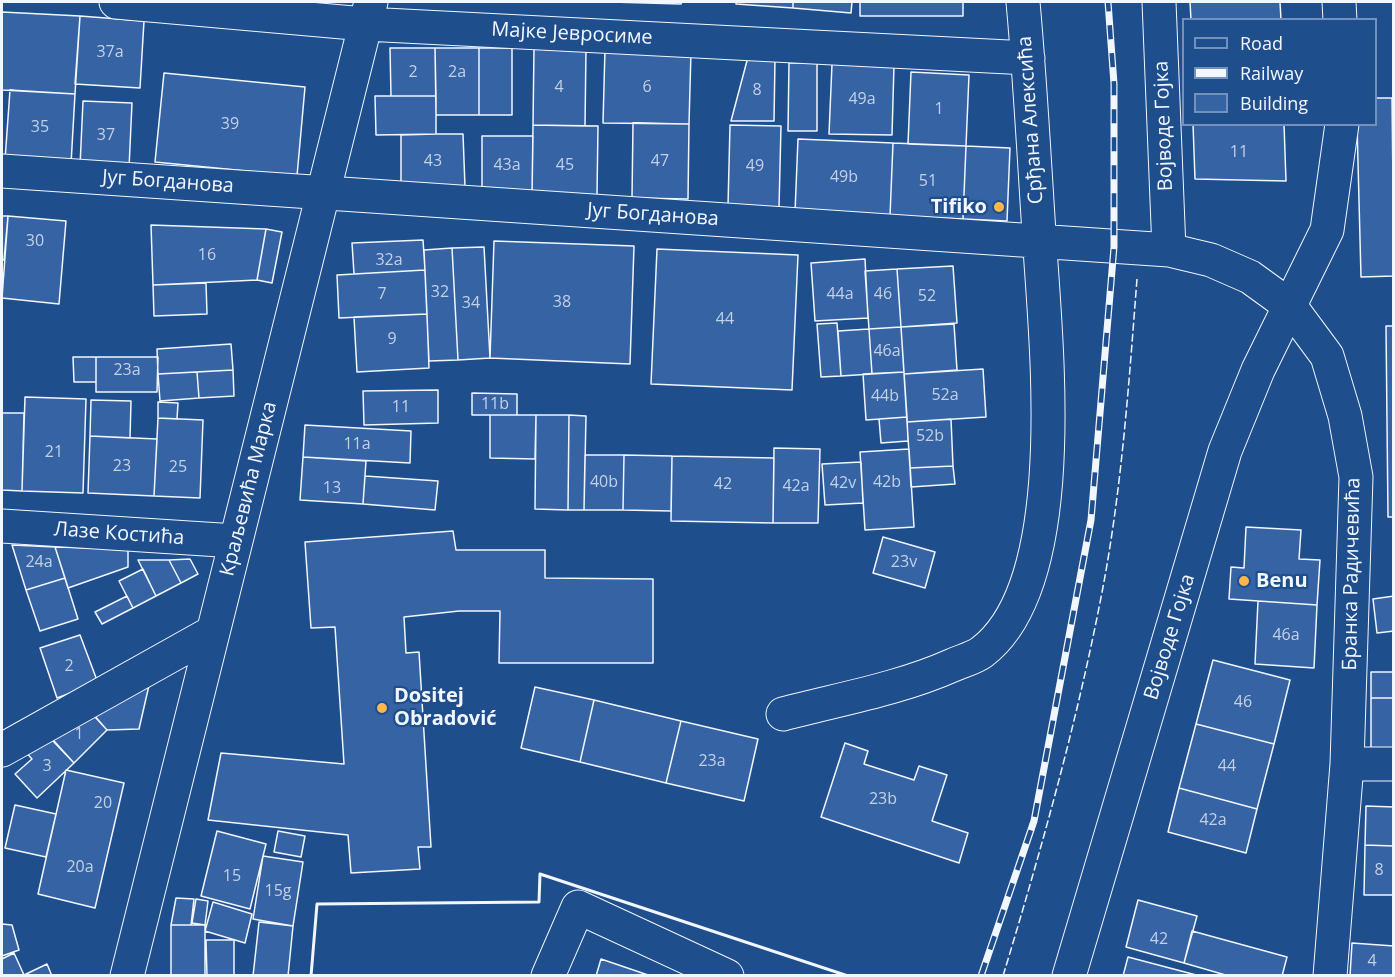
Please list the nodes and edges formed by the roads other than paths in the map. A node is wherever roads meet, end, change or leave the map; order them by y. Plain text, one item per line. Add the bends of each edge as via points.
1 (116, 2) edge
2 (1023, 2) edge
3 (1159, 2) edge
4 (1339, 2) edge
5 (368, 13) edge
6 (1340, 18) edge
7 (1028, 58) junction
8 (1342, 126) edge
9 (2, 171) edge
10 (322, 193) junction
11 (1039, 239) junction
12 (1169, 250) junction
13 (1290, 306) junction
14 (2, 526) edge
15 (236, 541) junction
16 (213, 632) junction
17 (783, 714) dead end
18 (2, 750) edge
19 (1347, 764) junction
20 (1394, 765) edge
21 (127, 975) edge
22 (548, 975) edge
23 (727, 975) edge
24 (1069, 975) edge
25 (1330, 975) edge

1 - 5 street, Мајке Јевросиме
2 - 7 street, Срђана Алексића
3 - 12 street, Војводе Гојка
4 - 6 street
5 - 7 street, Мајке Јевросиме
5 - 10 street, Краљевића Марка
7 - 11 street, Срђана Алексића
8 - 13 street via 1327,230
9 - 10 street, Југ Богданова
10 - 11 street, Југ Богданова
10 - 15 street, Краљевића Марка
11 - 12 street, Југ Богданова
11 - 17 street, Срђана Алексића via 1047,351 1048,459 1036,544 1024,587 1006,628 980,653 923,678
12 - 13 street, Југ Богданова via 1211,261 1250,278
13 - 19 street, Бранка Радичевића via 1327,356 1346,416 1356,477
13 - 24 street, Војводе Гојка via 1258,370 1225,451
14 - 15 street, Лазе Костића
15 - 16 street, Краљевића Марка
16 - 18 street
16 - 21 street, Краљевића Марка
19 - 20 street
19 - 25 street, Бранка Радичевића
22 - 23 street via 578,907

